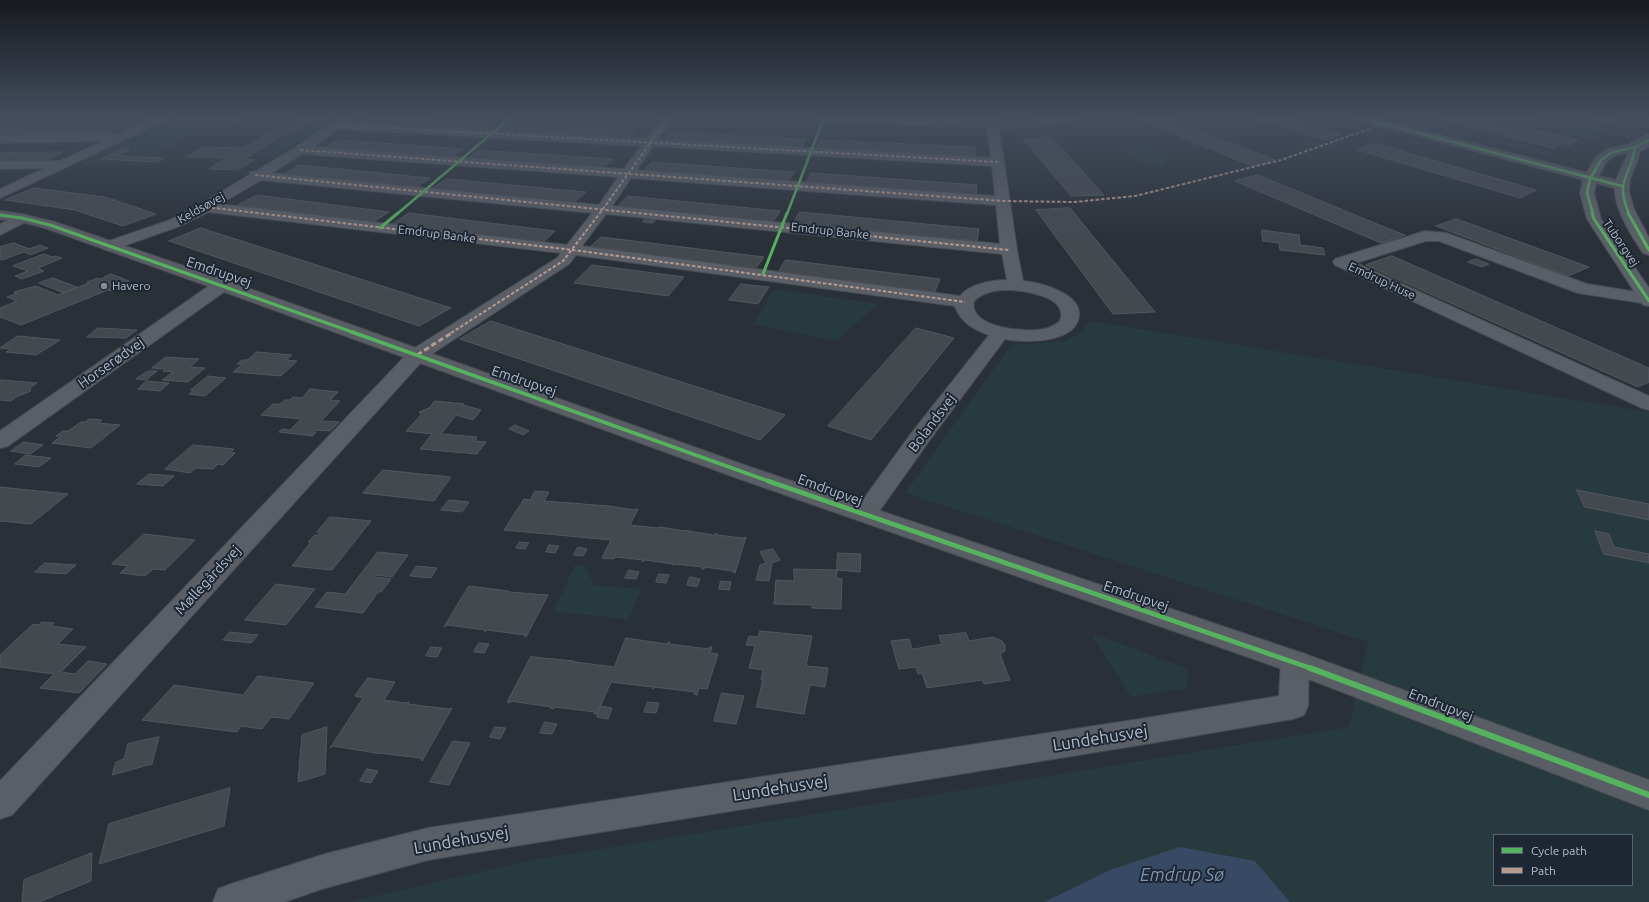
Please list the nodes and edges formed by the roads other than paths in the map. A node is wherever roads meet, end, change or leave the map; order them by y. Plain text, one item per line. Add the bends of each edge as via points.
1 (73, 160) edge
2 (282, 160) edge
3 (444, 160) edge
4 (637, 160) edge
5 (963, 160) edge
6 (1519, 160) edge
7 (1602, 160) edge
8 (1633, 160) edge
9 (998, 162) joint
10 (65, 164) junction
11 (0, 165) edge
12 (629, 173) junction
13 (255, 175) junction
14 (1590, 179) junction
15 (1622, 186) junction
16 (0, 194) edge
17 (1003, 201) junction
18 (206, 207) junction
19 (603, 209) junction
20 (11, 216) edge
21 (0, 230) edge
22 (109, 246) junction
23 (573, 250) junction
24 (1009, 250) junction
25 (1649, 250) edge
26 (222, 285) junction
27 (1016, 285) junction
28 (1648, 300) edge
29 (965, 302) junction
30 (1000, 333) junction
31 (417, 355) junction
32 (1649, 404) edge
33 (0, 441) edge
34 (865, 514) junction
35 (1296, 662) junction
36 (1649, 795) edge
37 (0, 804) edge
38 (231, 902) edge

1 - 10 street
2 - 13 street, Keldsøvej
3 - 12 street
4 - 12 street
5 - 9 street
6 - 14 street
7 - 14 main road, Tuborgvej
8 - 15 main road via 1627,168
9 - 17 street
10 - 11 street
10 - 16 street
12 - 17 street
12 - 19 street
13 - 18 street, Keldsøvej
13 - 19 street, Emdrup Banke
14 - 15 street
14 - 28 main road, Tuborgvej via 1586,193 1594,219
15 - 25 main road, Tuborgvej via 1624,199
17 - 24 street
18 - 22 street, Keldsøvej via 175,223
18 - 23 street, Emdrup Banke
19 - 23 street
19 - 24 street, Emdrup Banke
20 - 21 street
20 - 22 street, Emdrupvej via 50,225
22 - 26 street, Emdrupvej
23 - 29 street, Emdrup Banke
23 - 31 street via 563,262
24 - 27 street
26 - 31 street, Emdrupvej
26 - 33 street, Horserødvej
27 - 29 street via 982,288 971,294
27 - 30 street via 1051,293 1064,301 1070,310 1070,319 1064,327 1037,336
28 - 32 street, Emdrup Huse via 1584,289 1441,236 1425,236 1341,262
29 - 30 street via 965,311 972,320 984,328
30 - 34 street, Bolandsvej
31 - 34 street, Emdrupvej
31 - 37 street, Møllegårdsvej
34 - 35 street, Emdrupvej
35 - 36 street, Emdrupvej
35 - 38 street, Lundehusvej via 1293,706 428,844 325,871

